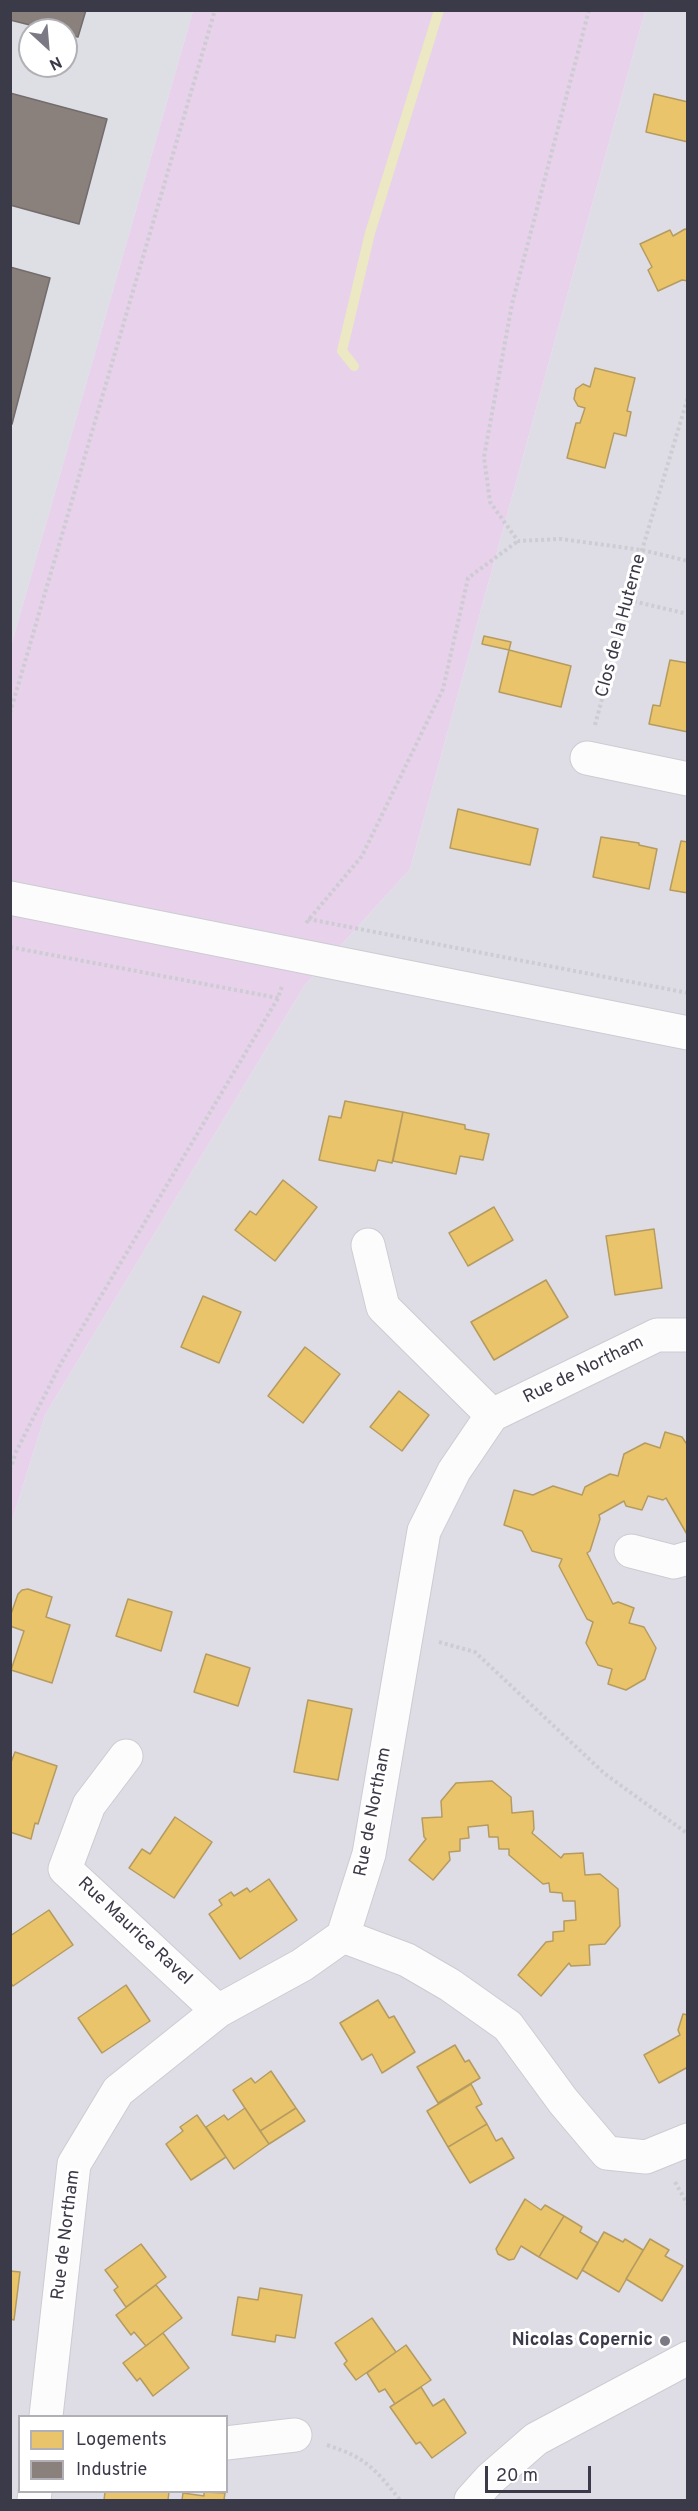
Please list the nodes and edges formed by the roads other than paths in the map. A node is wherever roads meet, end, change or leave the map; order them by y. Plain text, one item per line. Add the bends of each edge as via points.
1 (587, 758) road end
2 (687, 779) edge
3 (10, 898) edge
4 (687, 1033) edge
5 (368, 1245) dead end
6 (687, 1335) edge
7 (492, 1415) junction
8 (631, 1551) dead end
9 (687, 1558) edge
10 (126, 1756) dead end
11 (343, 1936) junction
12 (218, 2011) junction
13 (687, 2140) edge
14 (687, 2358) edge
15 (46, 2415) edge
16 (295, 2435) road end
17 (228, 2443) edge
18 (471, 2500) edge

1 - 2 street
3 - 4 street
5 - 7 street via 383,1307
6 - 7 street, Rue de Northam via 657,1335
7 - 11 street, Rue de Northam via 454,1471 424,1531 369,1854
8 - 9 street via 674,1562
10 - 12 street, Rue Maurice Ravel via 89,1805 65,1869
11 - 12 street, Rue de Northam via 302,1965
11 - 13 street via 406,1960 508,2026 607,2153 646,2157
12 - 15 street, Rue de Northam via 118,2091 74,2164
14 - 18 street via 536,2439
16 - 17 street

